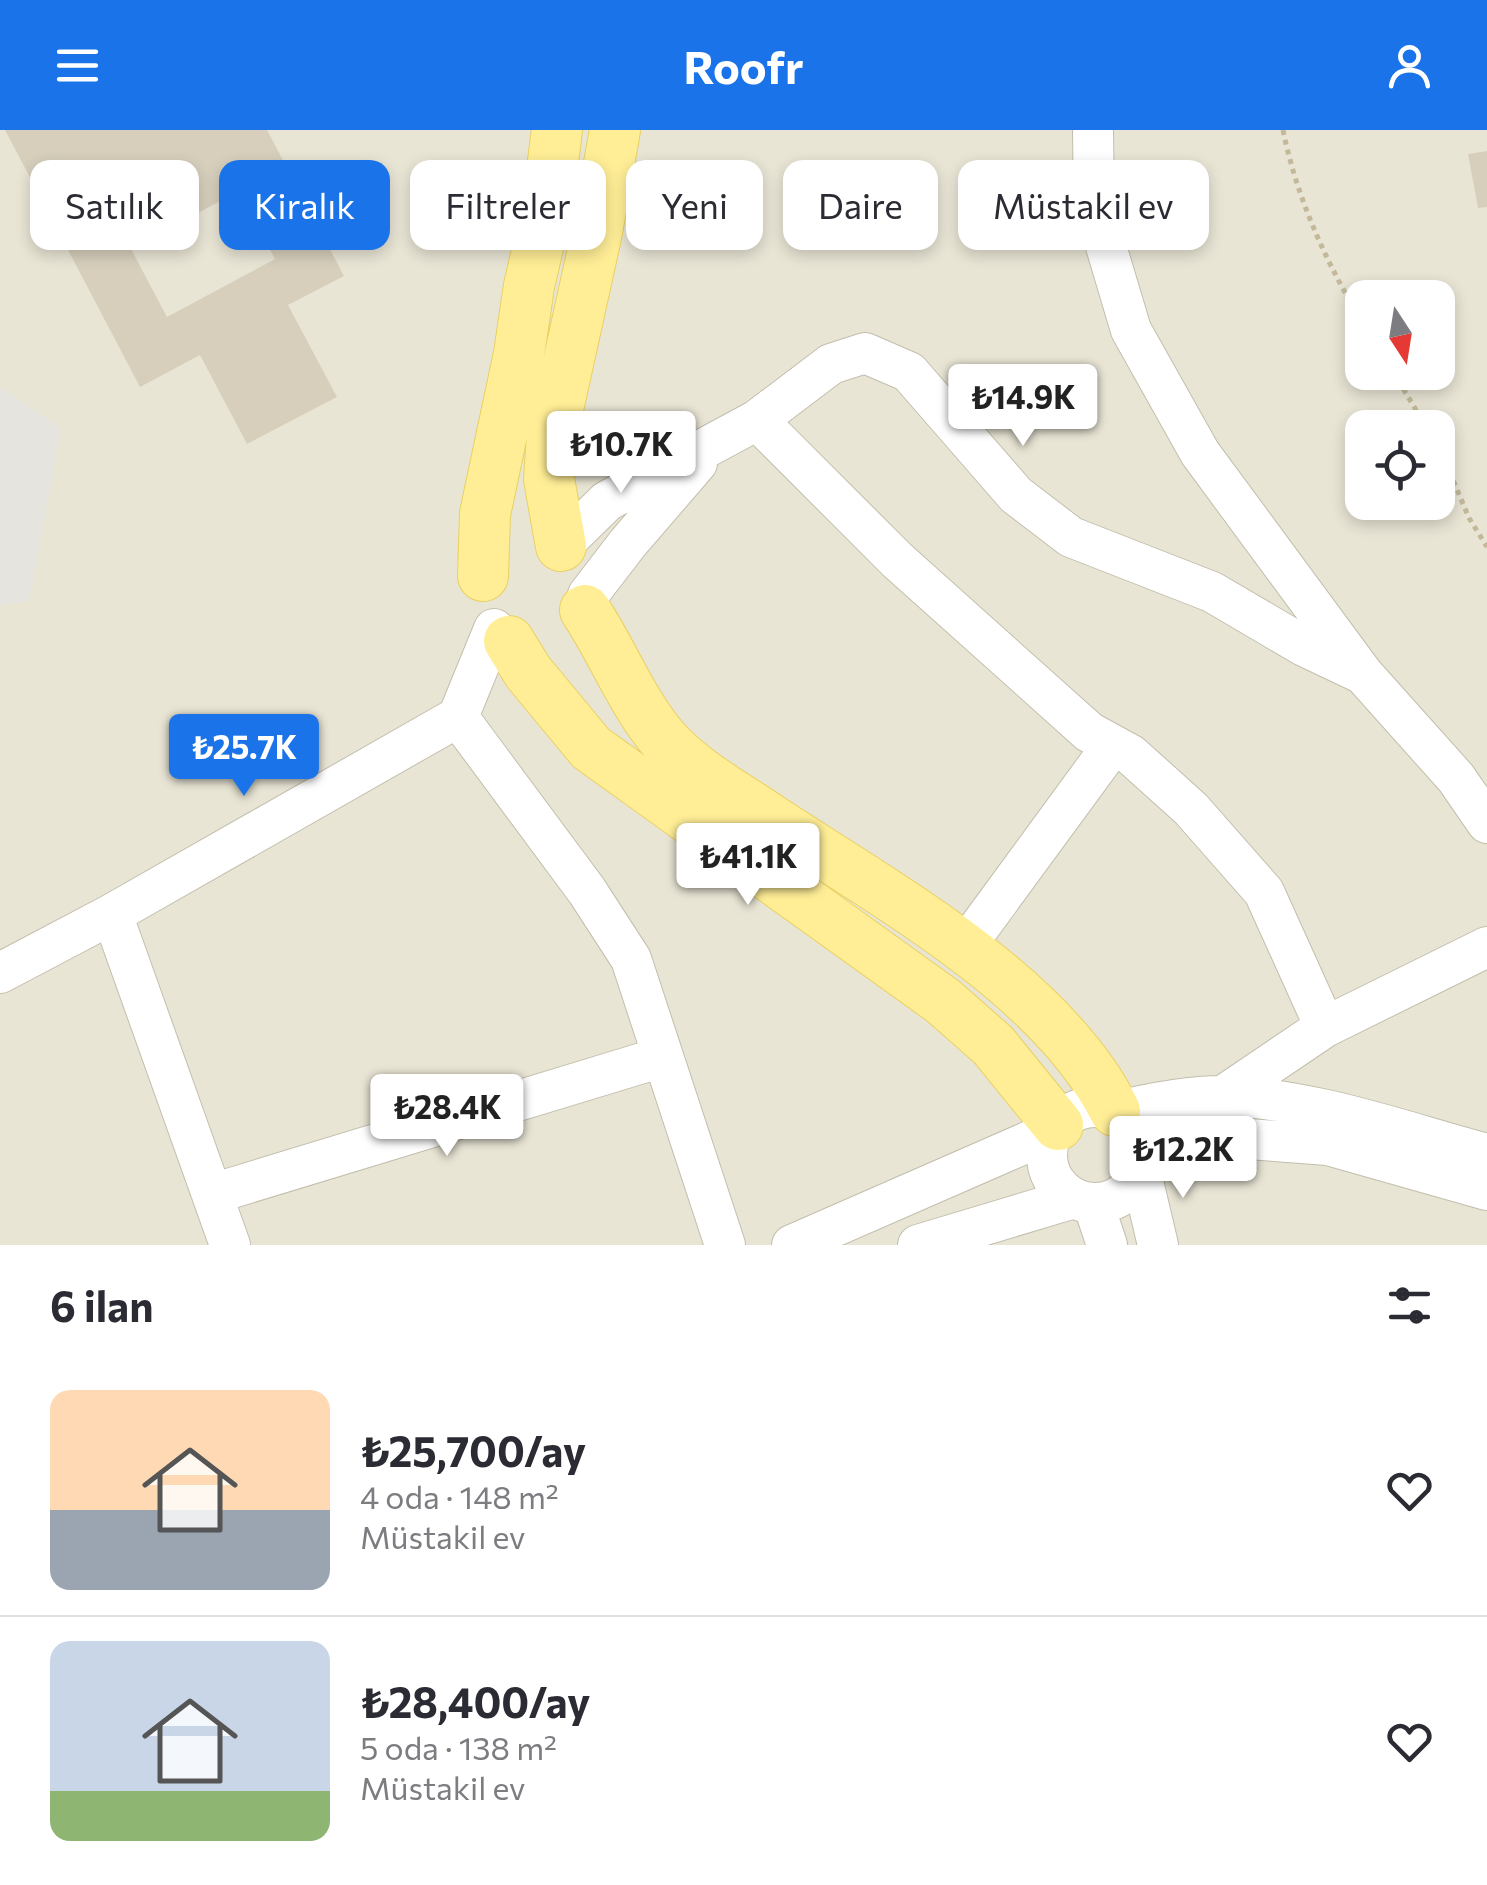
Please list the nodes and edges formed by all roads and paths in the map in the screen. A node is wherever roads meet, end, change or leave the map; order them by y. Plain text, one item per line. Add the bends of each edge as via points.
1 (557, 130) edge
2 (615, 130) edge
3 (1093, 130) edge
4 (1283, 130) edge
5 (1345, 293) edge
6 (757, 420) junction
7 (712, 444) junction
8 (1455, 485) edge
9 (561, 546) junction
10 (1487, 548) edge
11 (482, 576) junction
12 (587, 602) junction
13 (502, 635) junction
14 (1363, 674) junction
15 (458, 717) junction
16 (1112, 746) junction
17 (1471, 782) edge
18 (1487, 823) edge
19 (112, 914) junction
20 (1487, 947) edge
21 (964, 948) junction
22 (0, 973) edge
23 (1325, 1027) junction
24 (662, 1058) junction
25 (1224, 1096) junction
26 (1115, 1110) junction
27 (1055, 1128) junction
28 (1487, 1154) edge
29 (1142, 1165) junction
30 (1487, 1190) edge
31 (212, 1194) junction
32 (1084, 1201) junction
33 (230, 1245) edge
34 (725, 1245) edge
35 (792, 1245) edge
36 (918, 1245) edge
37 (1107, 1245) edge
38 (1158, 1245) edge

1 - 11 main road via 485,514
2 - 9 main road via 552,436 549,479
3 - 14 street via 1094,206 1131,330 1200,452
4 - 5 path via 1293,179
6 - 7 street
6 - 14 street via 831,364 865,353 894,365 909,372 1016,495 1071,538 1212,592
6 - 16 street via 896,560
7 - 9 street via 607,502
7 - 12 street via 628,542
8 - 10 path
9 - 11 main road via 524,540 506,547
9 - 12 main road via 586,576
11 - 13 main road via 484,613
12 - 13 main road via 573,630 554,643 532,647
12 - 21 main road via 665,741
13 - 15 street
13 - 27 main road via 592,748 943,1001 993,1045
14 - 17 street
15 - 19 street
15 - 24 street via 588,890 631,959
16 - 21 street
16 - 23 street via 1190,810 1264,892
17 - 18 street
19 - 22 street
19 - 31 street
20 - 23 street
21 - 26 main road via 1072,1045
23 - 25 street
24 - 31 street
24 - 34 street
25 - 26 street
25 - 28 street via 1295,1103
26 - 27 street via 1087,1107
26 - 29 street via 1137,1130
27 - 32 street via 1049,1169 1063,1191
27 - 35 street
29 - 30 street via 1249,1139 1328,1145
29 - 32 street via 1130,1189 1113,1200
29 - 38 street
31 - 33 street
32 - 36 street
32 - 37 street

